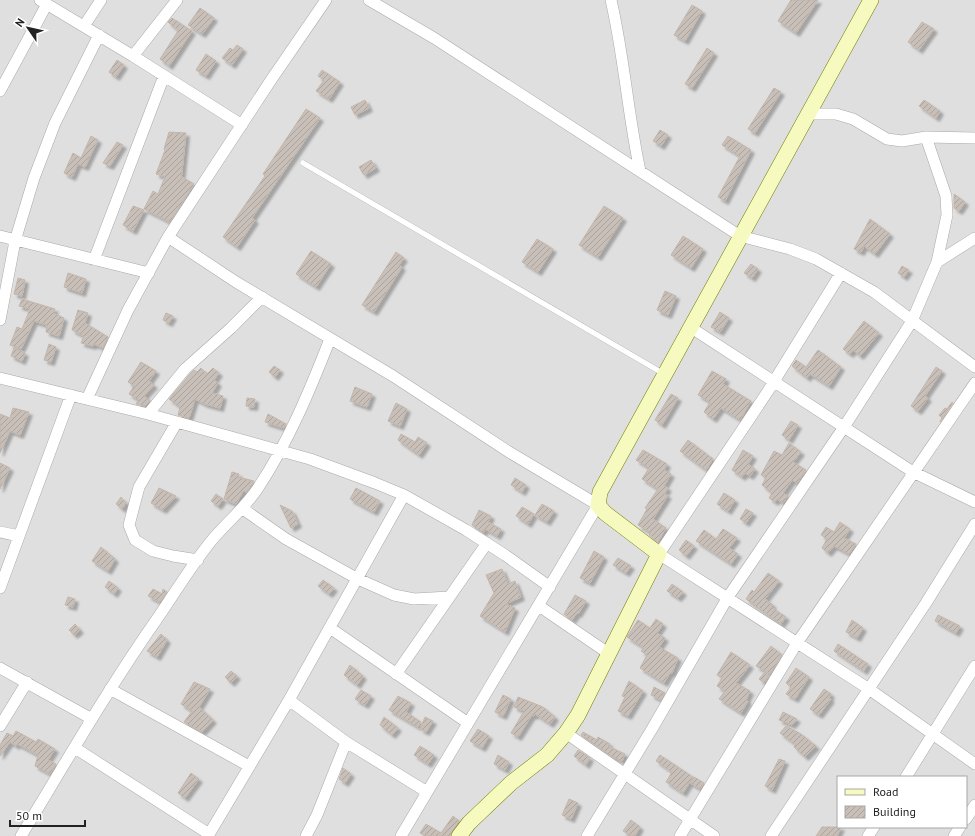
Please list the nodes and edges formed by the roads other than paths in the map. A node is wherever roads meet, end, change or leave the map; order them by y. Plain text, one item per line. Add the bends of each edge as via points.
1 (101, 0) edge
2 (177, 0) edge
3 (326, 0) edge
4 (369, 0) edge
5 (611, 0) edge
6 (871, 0) edge
7 (44, 2) edge
8 (84, 26) junction
9 (99, 35) junction
10 (133, 56) junction
11 (164, 76) junction
12 (0, 91) edge
13 (807, 114) junction
14 (242, 125) junction
15 (926, 137) junction
16 (975, 138) edge
17 (303, 163) dead end
18 (640, 171) junction
19 (0, 236) edge
20 (740, 236) junction
21 (168, 237) junction
22 (975, 238) edge
23 (16, 241) junction
24 (94, 260) junction
25 (937, 262) junction
26 (149, 273) junction
27 (841, 273) junction
28 (262, 297) junction
29 (0, 320) edge
30 (912, 322) junction
31 (690, 327) junction
32 (330, 339) junction
33 (975, 367) edge
34 (664, 374) junction
35 (0, 378) edge
36 (774, 380) junction
37 (975, 383) edge
38 (71, 395) junction
39 (87, 399) junction
40 (148, 414) junction
41 (177, 422) junction
42 (844, 427) junction
43 (280, 451) junction
44 (913, 472) junction
45 (404, 495) junction
46 (975, 502) edge
47 (598, 505) junction
48 (243, 509) junction
49 (975, 524) edge
50 (0, 532) edge
51 (19, 536) junction
52 (487, 543) junction
53 (659, 554) junction
54 (198, 560) junction
55 (358, 579) junction
56 (550, 587) junction
57 (0, 588) edge
58 (449, 597) junction
59 (728, 597) junction
60 (539, 606) junction
61 (330, 628) junction
62 (797, 642) junction
63 (608, 653) junction
64 (975, 666) edge
65 (0, 668) edge
66 (396, 674) junction
67 (27, 682) junction
68 (110, 689) junction
69 (869, 689) junction
70 (289, 700) junction
71 (92, 719) junction
72 (468, 723) junction
73 (0, 726) edge
74 (566, 733) junction
75 (934, 734) junction
76 (346, 742) junction
77 (75, 748) junction
78 (975, 764) edge
79 (249, 766) junction
80 (624, 775) junction
81 (907, 776) edge
82 (427, 792) junction
83 (975, 806) edge
84 (967, 817) edge
85 (690, 820) junction
86 (209, 835) edge
87 (21, 836) edge
88 (306, 836) edge
89 (401, 836) edge
90 (459, 836) edge
91 (587, 836) edge
92 (680, 836) edge
93 (714, 836) edge
94 (771, 836) edge

1 - 8 street
2 - 10 street
3 - 14 street
4 - 18 street via 434,38
5 - 18 street via 619,32 631,131
6 - 13 street
7 - 8 street
7 - 12 street
8 - 9 street
9 - 10 street
9 - 23 street via 55,123 34,178
10 - 11 street
11 - 14 street
11 - 24 street
13 - 15 street via 836,114 853,119 888,139 902,141
13 - 20 street
14 - 21 street
15 - 16 street
15 - 25 street via 946,196 947,215
17 - 34 lane
18 - 20 street
19 - 23 street
20 - 27 street via 790,249 816,259
20 - 31 street
21 - 26 street
21 - 28 street
22 - 25 street
23 - 24 street
23 - 29 street
24 - 26 street
25 - 30 street
26 - 39 street via 128,310
27 - 30 street via 874,292
27 - 36 street
28 - 32 street
28 - 40 street via 185,369
30 - 33 street
30 - 42 street
31 - 34 street
31 - 36 street
32 - 43 street via 311,389
32 - 47 street
34 - 47 street via 600,492
35 - 38 street
36 - 42 street
36 - 53 street
37 - 44 street
38 - 39 street
38 - 51 street
39 - 40 street
40 - 41 street
41 - 43 street
41 - 54 street via 139,487 129,525 135,540 153,551
42 - 44 street
42 - 59 street
43 - 45 street via 310,459
43 - 48 street
44 - 46 street
44 - 62 street
45 - 52 street
45 - 55 street
47 - 53 street
47 - 56 street
48 - 54 street via 212,540
48 - 55 street via 286,539
49 - 69 street
50 - 51 street
51 - 57 street
52 - 56 street
52 - 58 street
53 - 59 street
53 - 63 street
54 - 68 street
55 - 58 street via 394,595 414,599
55 - 61 street
56 - 60 street
58 - 66 street
59 - 62 street
59 - 80 street
60 - 63 street
60 - 72 street
61 - 66 street
61 - 70 street
62 - 69 street
62 - 85 street
63 - 74 street via 578,715
64 - 75 street
65 - 67 street
66 - 72 street
67 - 71 street
67 - 73 street
68 - 71 street
68 - 79 street
69 - 75 street
69 - 94 street
70 - 76 street
70 - 79 street
71 - 77 street
72 - 82 street
74 - 80 street
74 - 90 street via 547,755 511,783
75 - 78 street
75 - 81 street
76 - 82 street
76 - 88 street
77 - 86 street
77 - 87 street
79 - 86 street
80 - 85 street
80 - 91 street
82 - 89 street
83 - 84 street
85 - 92 street
85 - 93 street

